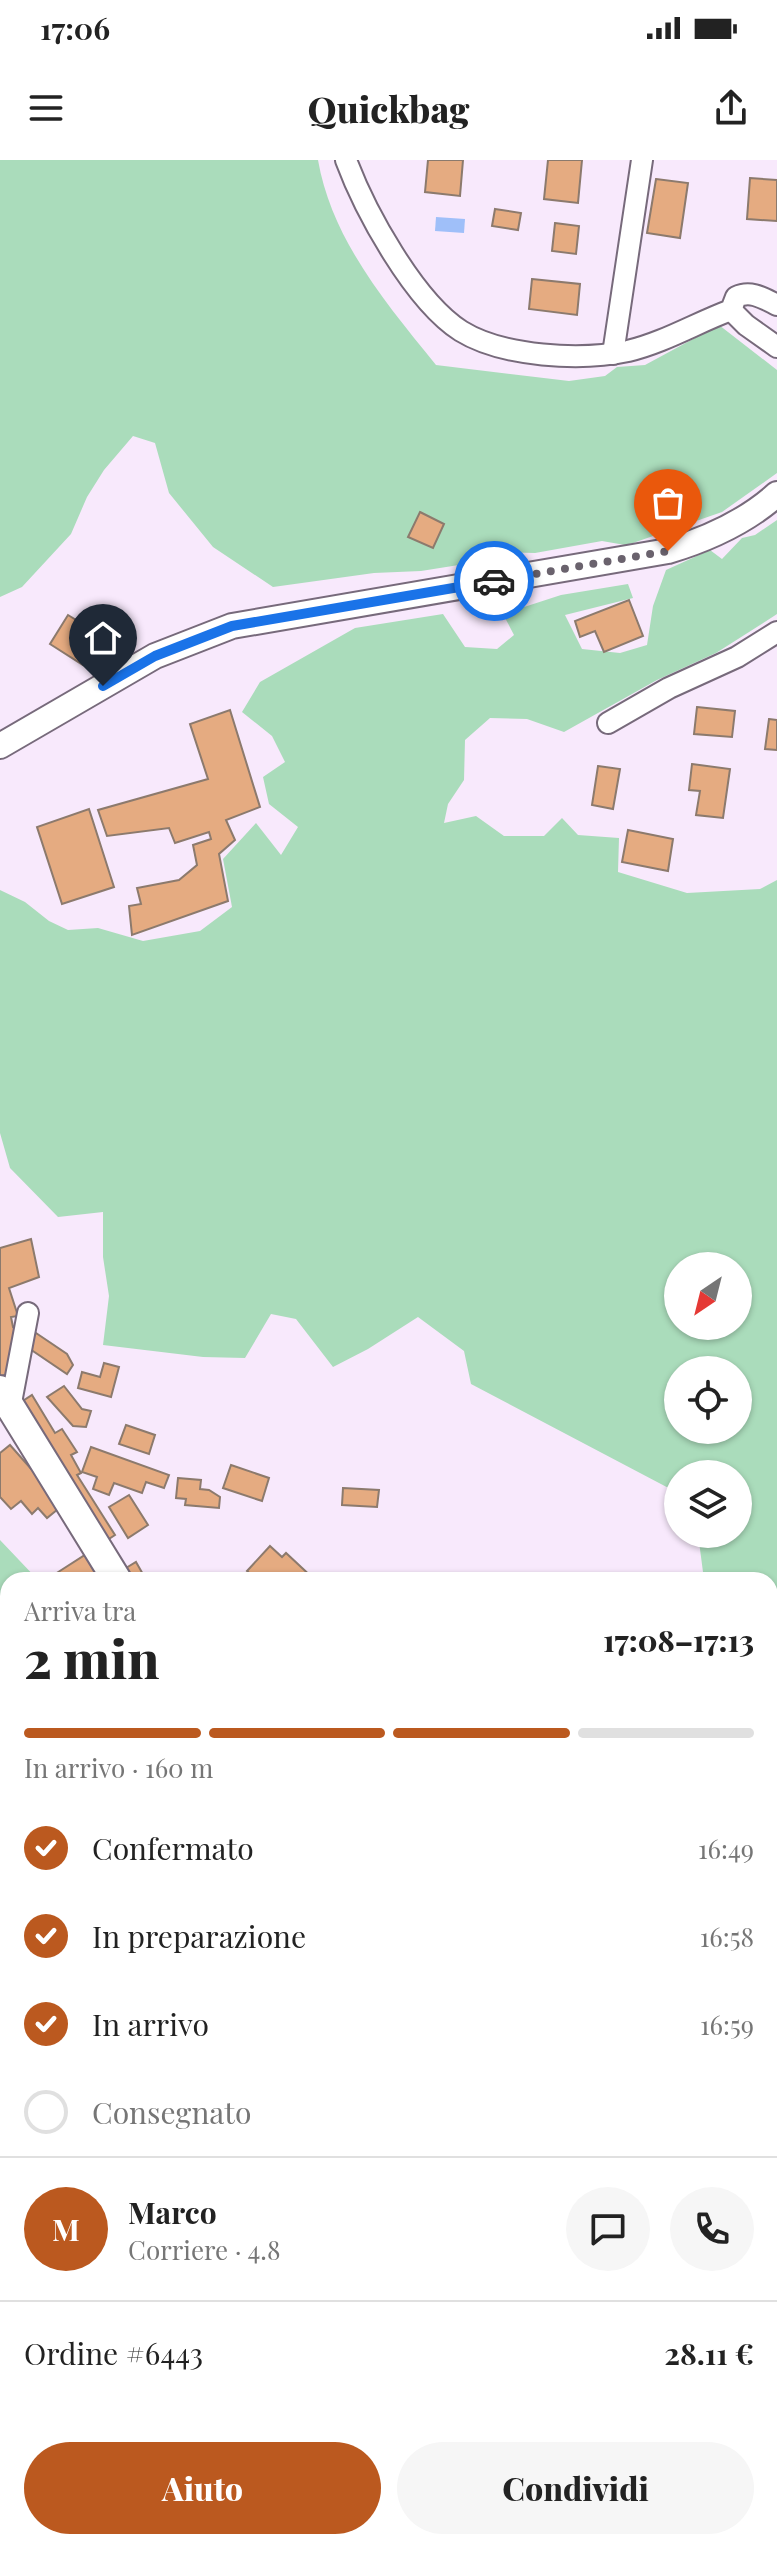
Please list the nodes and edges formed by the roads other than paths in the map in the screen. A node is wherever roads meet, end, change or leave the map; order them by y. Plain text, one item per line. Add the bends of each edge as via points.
1 (346, 160) edge
2 (642, 160) edge
3 (777, 305) edge
4 (731, 310) junction
5 (777, 347) edge
6 (613, 354) junction
7 (777, 494) edge
8 (777, 632) edge
9 (608, 723) dead end
10 (0, 746) edge
11 (28, 1313) dead end
12 (5, 1399) edge
13 (112, 1572) edge

1 - 6 street via 402,265 459,330 497,346 530,352
2 - 6 street
3 - 4 street via 742,294
4 - 5 street
4 - 6 street via 668,339
7 - 10 street via 725,529 668,551 232,626 155,656
8 - 9 street
11 - 12 street
12 - 13 main road

